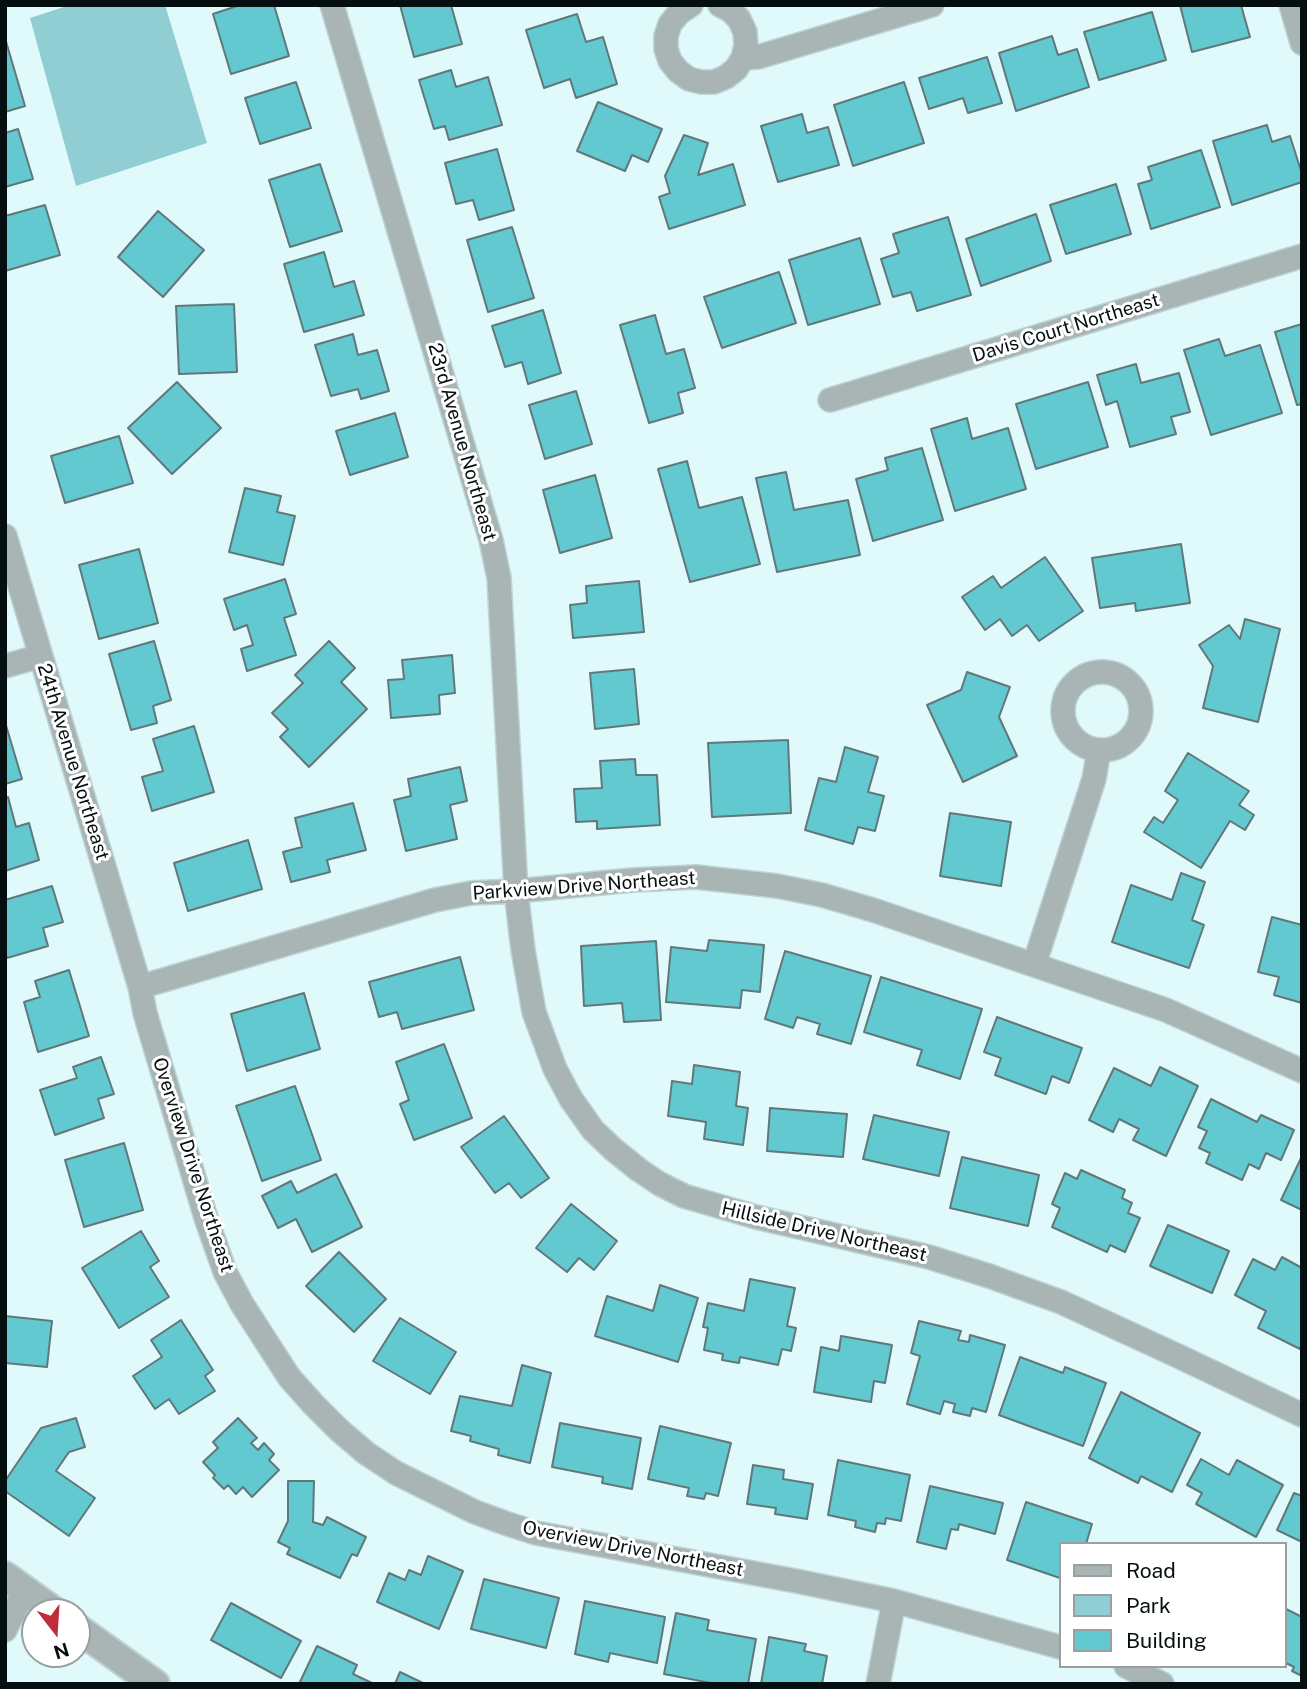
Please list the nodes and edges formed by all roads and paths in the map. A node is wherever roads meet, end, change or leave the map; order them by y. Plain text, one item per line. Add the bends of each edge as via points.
1 (332, 5) edge
2 (691, 5) edge
3 (720, 5) edge
4 (1291, 5) edge
5 (921, 7) edge
6 (1302, 43) edge
7 (743, 58) junction
8 (1302, 256) edge
9 (830, 400) dead end
10 (5, 536) edge
11 (41, 656) junction
12 (5, 666) edge
13 (1099, 750) dead end
14 (516, 891) junction
15 (1034, 965) junction
16 (140, 987) junction
17 (1302, 1070) edge
18 (1302, 1415) edge
19 (15, 1583) edge
20 (36, 1598) edge
21 (894, 1601) junction
22 (5, 1611) edge
23 (5, 1630) edge
24 (91, 1638) edge
25 (1058, 1646) edge
26 (1130, 1668) edge
27 (155, 1684) edge
28 (878, 1684) edge
29 (1162, 1684) edge

1 - 14 street, 23rd Avenue Northeast via 499,578
2 - 7 street via 670,24 666,36 670,61 678,71 689,79 714,82 736,69
3 - 7 street via 739,19 745,32
4 - 6 street
5 - 7 street
8 - 9 street, Davis Court Northeast
10 - 11 street, 24th Avenue Northeast
11 - 12 street
11 - 16 street, 24th Avenue Northeast
13 - 15 street via 1094,779
14 - 15 street, Parkview Drive Northeast via 696,877 777,886 873,910
14 - 16 street, Parkview Drive Northeast via 435,900
14 - 18 street, Hillside Drive Northeast via 534,1012 555,1069 593,1130 639,1170 684,1196 711,1205 929,1257 1061,1302
15 - 17 street, Parkview Drive Northeast via 1166,1010
16 - 21 street, Overview Drive Northeast via 225,1272 289,1377 366,1453 475,1512 536,1533
19 - 20 street
19 - 22 street
19 - 23 street
21 - 25 street, Overview Drive Northeast
21 - 28 street
24 - 27 street
26 - 29 street

